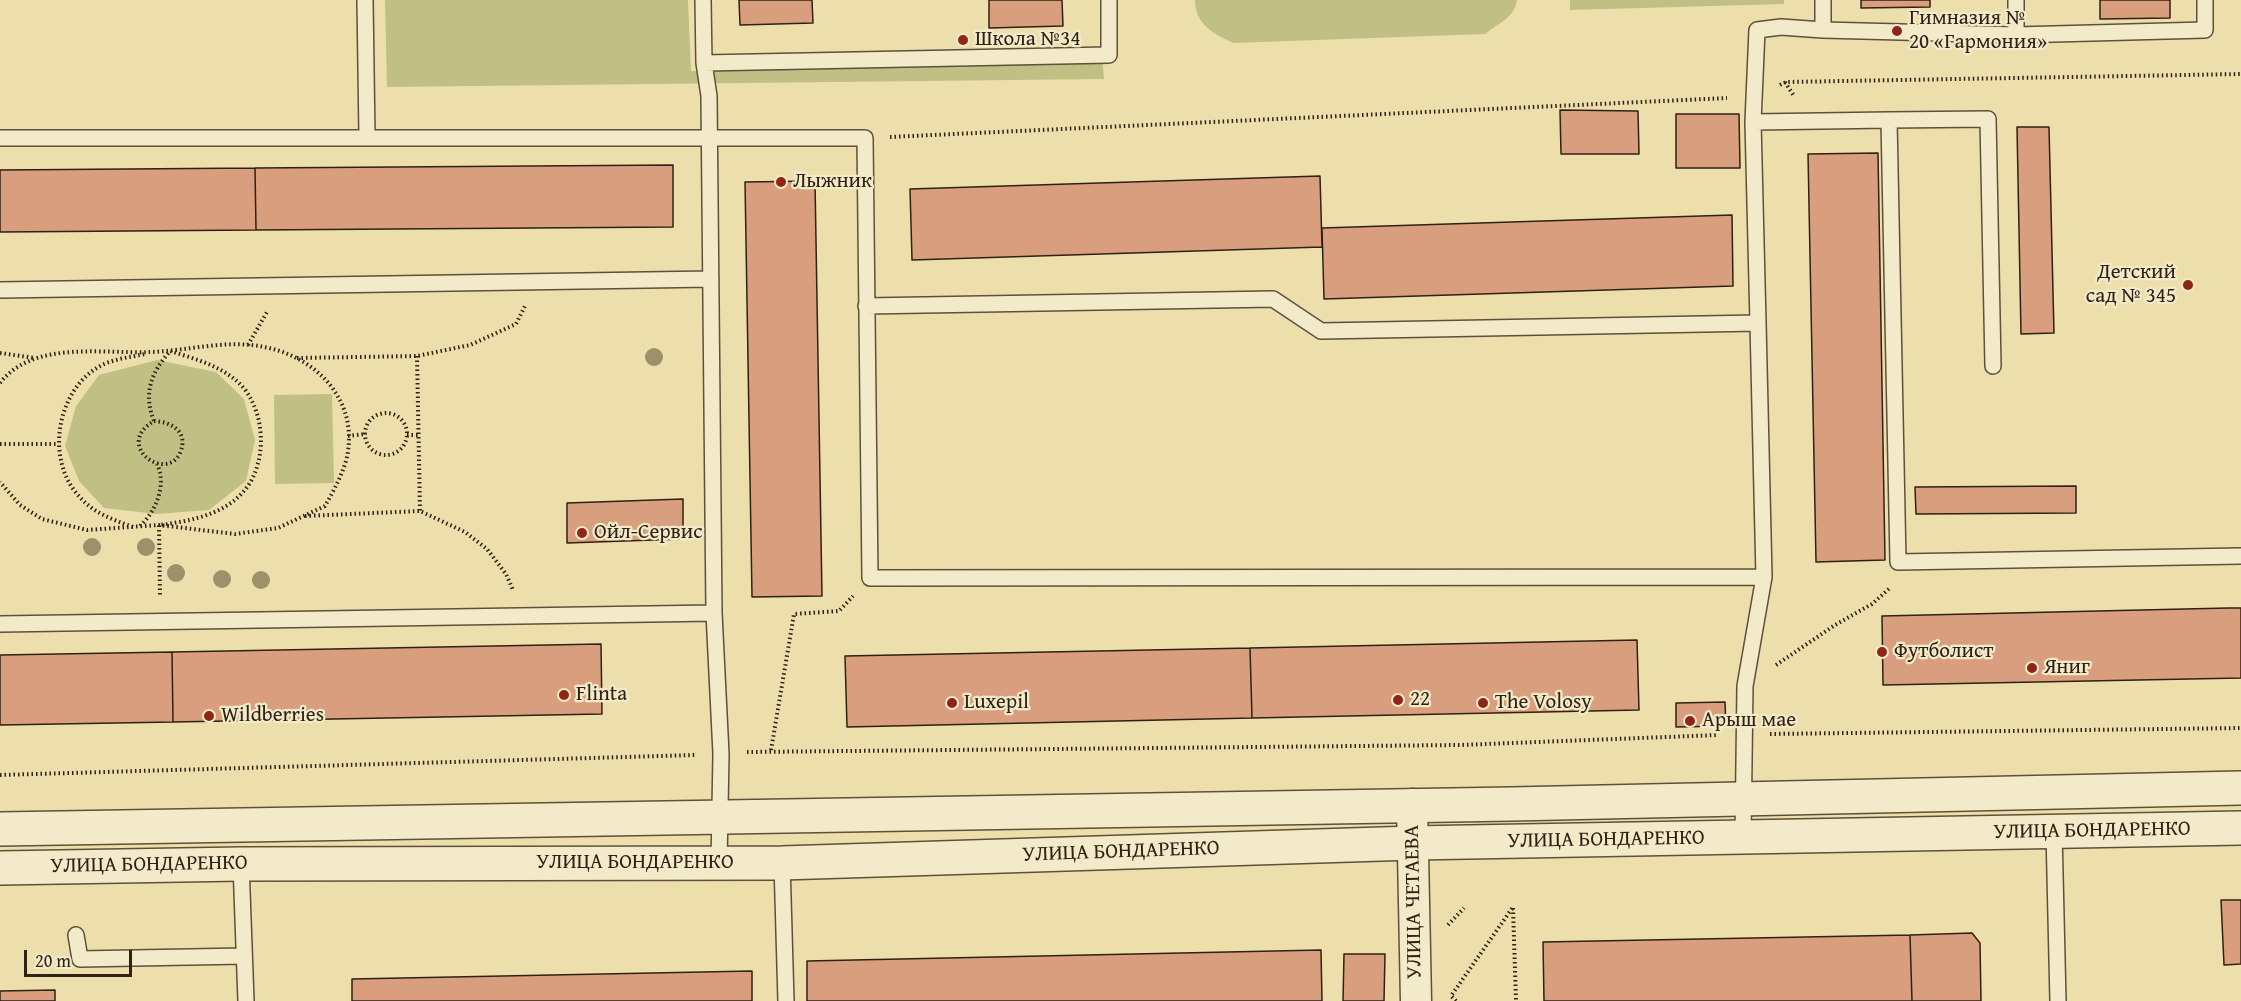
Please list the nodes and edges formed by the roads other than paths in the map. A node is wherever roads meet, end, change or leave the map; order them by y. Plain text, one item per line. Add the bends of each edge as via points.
1 (365, 0) edge
2 (703, 0) edge
3 (1109, 0) edge
4 (1823, 0) edge
5 (2016, 0) edge
6 (2205, 0) edge
7 (1823, 30) junction
8 (2016, 35) junction
9 (704, 63) junction
10 (1889, 120) junction
11 (1754, 122) junction
12 (367, 137) junction
13 (0, 138) edge
14 (710, 140) junction
15 (711, 279) junction
16 (0, 291) edge
17 (866, 306) junction
18 (1758, 323) junction
19 (1993, 366) dead end
20 (2241, 556) edge
21 (1764, 577) junction
22 (714, 613) junction
23 (0, 624) edge
24 (2241, 788) edge
25 (1744, 797) junction
26 (1412, 804) junction
27 (718, 817) junction
28 (2241, 828) edge
29 (0, 829) edge
30 (2054, 832) junction
31 (1743, 837) junction
32 (1413, 843) junction
33 (719, 863) junction
34 (782, 863) junction
35 (241, 864) junction
36 (0, 868) edge
37 (76, 934) dead end
38 (244, 956) junction
39 (246, 1001) edge
40 (786, 1001) edge
41 (1416, 1001) edge
42 (2058, 1001) edge

1 - 12 lane
2 - 9 lane
3 - 9 lane via 1109,55
4 - 7 lane
5 - 8 lane
6 - 8 lane via 2205,30
7 - 8 lane
7 - 11 lane via 1757,30
9 - 14 lane
10 - 11 lane
10 - 19 lane via 1988,118
10 - 20 lane via 1898,562
11 - 18 lane
12 - 13 lane
12 - 14 lane
14 - 15 lane
14 - 17 lane via 865,138
15 - 16 lane
15 - 22 lane
17 - 18 lane via 1274,299 1321,331
17 - 21 lane via 870,578
18 - 21 lane
21 - 25 lane via 1745,686
22 - 23 lane
22 - 27 lane via 722,754
24 - 25 street, УЛИЦА БОНДАРЕНКО
25 - 26 street, УЛИЦА БОНДАРЕНКО
25 - 31 lane
26 - 27 street, УЛИЦА БОНДАРЕНКО
26 - 32 street, УЛИЦА ЧЕТАЕВА
27 - 29 street, УЛИЦА БОНДАРЕНКО
27 - 33 lane
28 - 30 street, УЛИЦА БОНДАРЕНКО
30 - 31 street, УЛИЦА БОНДАРЕНКО
30 - 42 lane
31 - 32 street, УЛИЦА БОНДАРЕНКО
32 - 34 street, УЛИЦА БОНДАРЕНКО
32 - 41 street, УЛИЦА ЧЕТАЕВА
33 - 34 street, УЛИЦА БОНДАРЕНКО
33 - 35 street, УЛИЦА БОНДАРЕНКО
34 - 40 lane
35 - 36 street, УЛИЦА БОНДАРЕНКО
35 - 38 lane
37 - 38 lane via 80,959
38 - 39 lane

